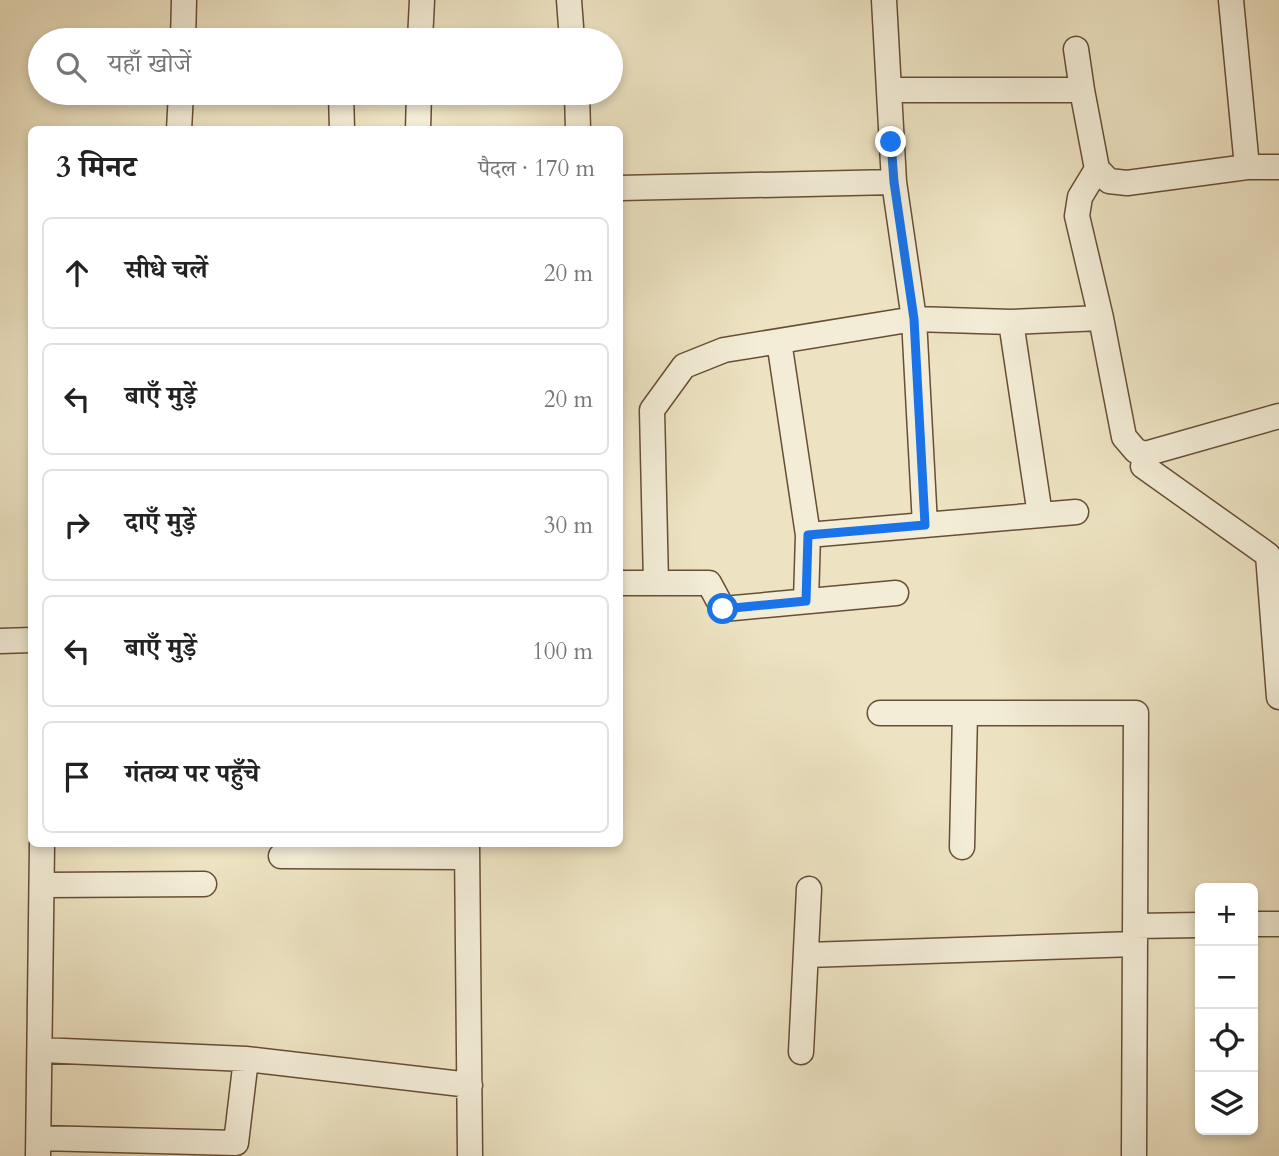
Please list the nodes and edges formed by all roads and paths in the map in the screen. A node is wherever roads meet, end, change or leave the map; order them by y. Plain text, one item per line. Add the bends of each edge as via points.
1 (184, 0) edge
2 (422, 0) edge
3 (569, 0) edge
4 (884, 0) edge
5 (1231, 0) edge
6 (183, 28) edge
7 (421, 28) edge
8 (571, 28) edge
9 (1076, 49) dead end
10 (889, 90) junction
11 (1082, 90) junction
12 (180, 105) edge
13 (341, 105) edge
14 (419, 105) edge
15 (577, 105) edge
16 (179, 126) edge
17 (341, 126) edge
18 (418, 126) edge
19 (578, 126) edge
20 (1247, 167) junction
21 (1279, 167) edge
22 (1097, 169) junction
23 (894, 182) junction
24 (623, 188) edge
25 (1101, 317) junction
26 (914, 319) junction
27 (1011, 322) junction
28 (779, 341) junction
29 (1279, 416) edge
30 (1143, 466) dead end
31 (1076, 513) dead end
32 (1040, 515) junction
33 (925, 525) junction
34 (808, 535) junction
35 (623, 583) edge
36 (656, 583) junction
37 (896, 593) dead end
38 (806, 601) junction
39 (28, 640) edge
40 (0, 641) edge
41 (1279, 697) edge
42 (880, 713) dead end
43 (965, 713) junction
44 (42, 847) edge
45 (962, 847) dead end
46 (467, 850) edge
47 (281, 856) dead end
48 (204, 884) dead end
49 (44, 885) junction
50 (809, 889) dead end
51 (1258, 924) edge
52 (1279, 924) edge
53 (1195, 926) edge
54 (1135, 935) junction
55 (807, 955) junction
56 (41, 1050) junction
57 (801, 1052) dead end
58 (246, 1059) junction
59 (470, 1085) junction
60 (38, 1147) edge
61 (470, 1156) edge
62 (1134, 1156) edge

1 - 6 street
2 - 7 street
3 - 8 street
4 - 10 street
5 - 20 street
9 - 11 street
10 - 11 street
10 - 23 street
11 - 22 street
12 - 16 street
13 - 17 street
14 - 18 street
15 - 19 street
20 - 21 street
20 - 22 street via 1127,183 1109,181
22 - 25 street via 1080,197 1077,216
23 - 24 street
23 - 26 street
25 - 27 street
25 - 29 street via 1124,437 1136,450 1145,454
26 - 27 street
26 - 28 street
26 - 33 street
27 - 32 street
28 - 34 street
28 - 36 street via 724,351 684,366 652,410
30 - 41 street via 1268,555
31 - 32 street
32 - 33 street
33 - 34 street
34 - 38 street
35 - 36 street
36 - 38 street via 709,583 723,609
37 - 38 street
39 - 40 street
42 - 43 street
43 - 45 street
43 - 54 street via 1136,713
44 - 49 street
46 - 47 street
46 - 59 street
48 - 49 street
49 - 56 street
50 - 55 street
51 - 52 street
53 - 54 street
54 - 55 street
54 - 62 street
55 - 57 street
56 - 58 street
56 - 60 street
58 - 59 street
58 - 60 street via 236,1143
59 - 61 street

